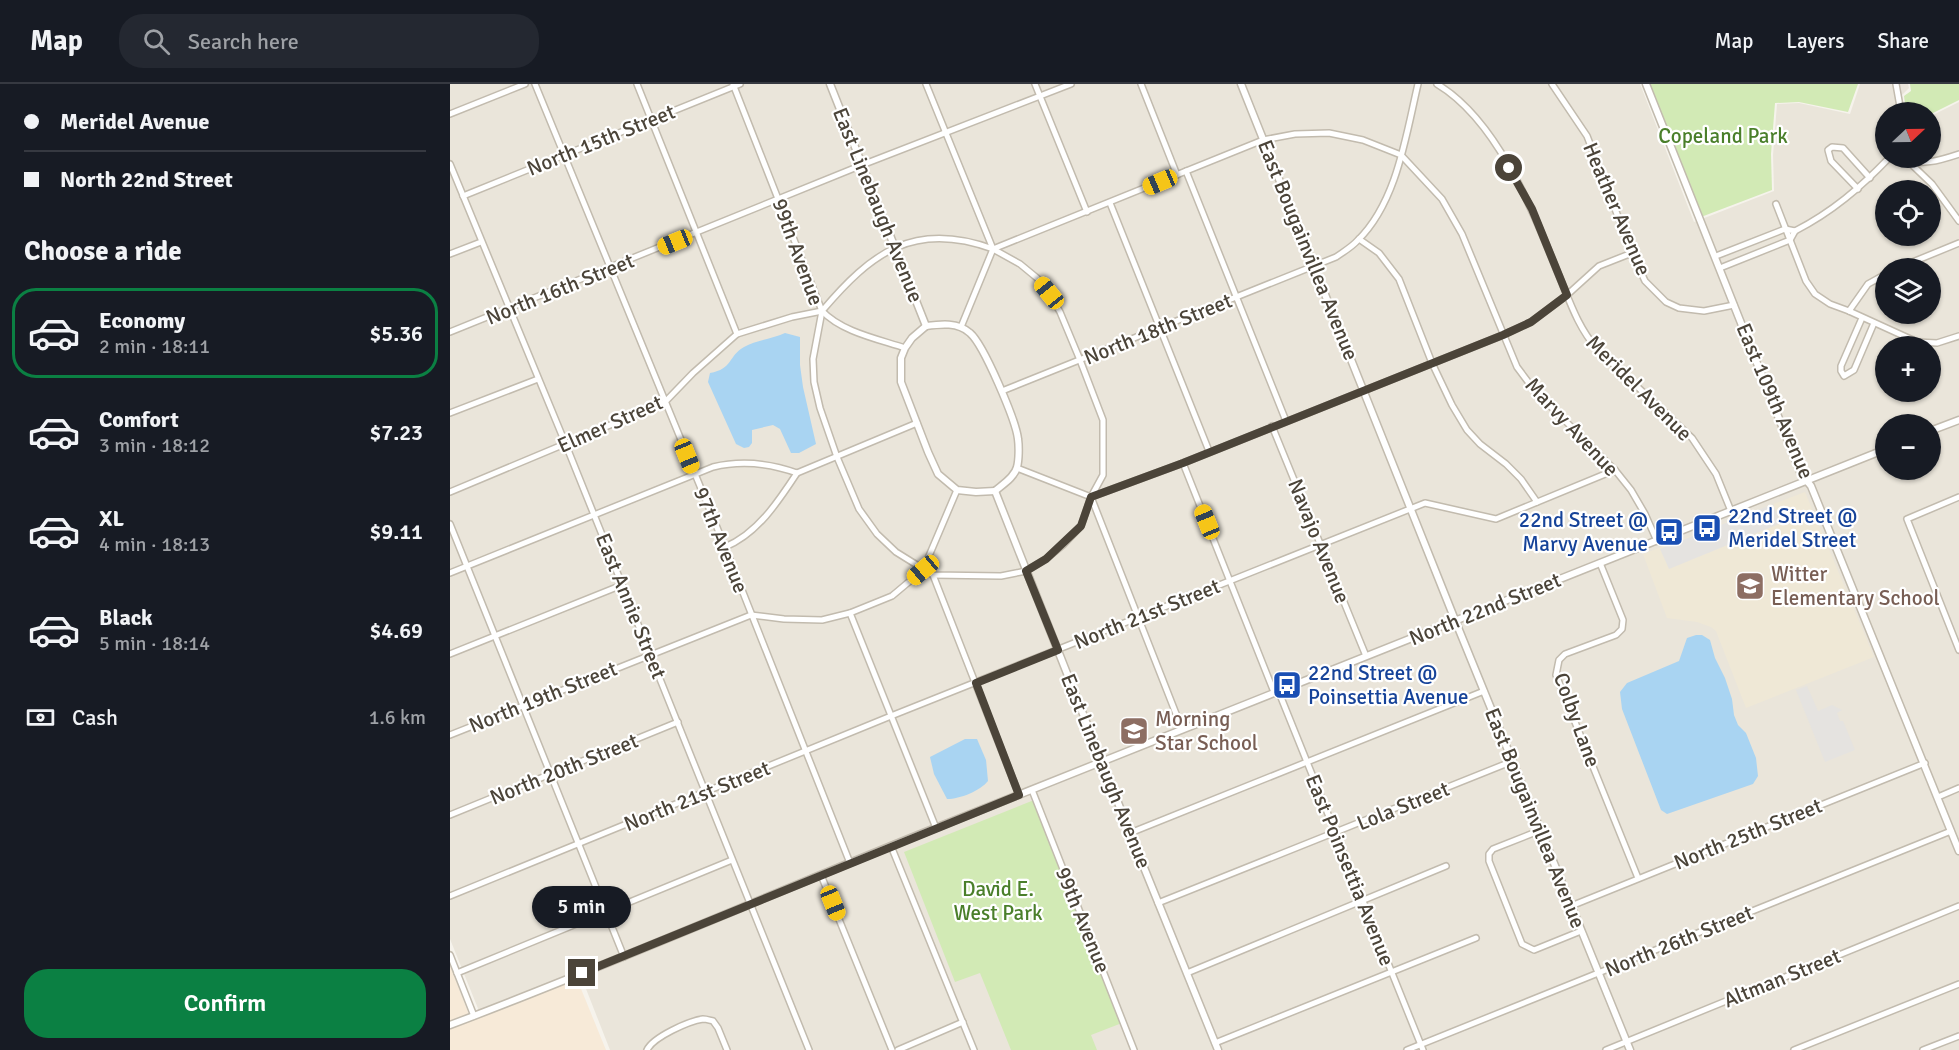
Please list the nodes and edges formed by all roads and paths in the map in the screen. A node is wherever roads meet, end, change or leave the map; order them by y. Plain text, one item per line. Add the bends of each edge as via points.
1 (525, 84) edge
2 (535, 84) edge
3 (637, 84) edge
4 (830, 84) edge
5 (926, 84) edge
6 (1035, 84) edge
7 (1071, 84) edge
8 (1141, 84) edge
9 (1241, 84) edge
10 (1418, 84) edge
11 (1437, 84) edge
12 (1552, 84) edge
13 (1646, 84) edge
14 (1896, 84) edge
15 (736, 85) edge
16 (1040, 97) junction
17 (1899, 102) edge
18 (450, 114) edge
19 (651, 119) junction
20 (946, 134) junction
21 (1263, 140) junction
22 (1959, 154) edge
23 (565, 155) junction
24 (1401, 155) junction
25 (1941, 158) edge
26 (450, 164) edge
27 (862, 165) junction
28 (1879, 168) edge
29 (1915, 168) edge
30 (1186, 171) junction
31 (1177, 175) junction
32 (1869, 178) junction
33 (1858, 189) junction
34 (463, 196) junction
35 (779, 200) junction
36 (1110, 203) junction
37 (1776, 204) dead end
38 (1087, 212) junction
39 (1959, 221) edge
40 (1785, 229) junction
41 (1795, 231) junction
42 (696, 234) junction
43 (1359, 239) junction
44 (1790, 240) junction
45 (482, 242) junction
46 (1959, 243) edge
47 (896, 246) junction
48 (993, 249) junction
49 (1632, 253) junction
50 (450, 254) edge
51 (1716, 256) junction
52 (1922, 258) edge
53 (1314, 265) junction
54 (611, 268) junction
55 (1720, 268) junction
56 (1875, 280) edge
57 (1567, 295) junction
58 (1237, 297) junction
59 (1734, 305) junction
60 (510, 309) junction
61 (1849, 310) junction
62 (822, 311) junction
63 (1862, 318) junction
64 (1874, 323) junction
65 (926, 326) junction
66 (961, 327) junction
67 (1159, 328) junction
68 (450, 333) edge
69 (737, 334) junction
70 (1503, 335) junction
71 (1959, 336) edge
72 (905, 348) junction
73 (1080, 360) junction
74 (1432, 363) junction
75 (538, 379) junction
76 (1364, 390) junction
77 (1002, 391) junction
78 (665, 402) junction
79 (450, 413) edge
80 (1959, 420) edge
81 (1286, 421) junction
82 (917, 423) junction
83 (1272, 426) junction
84 (1941, 427) edge
85 (566, 445) junction
86 (1209, 451) junction
87 (1875, 453) edge
88 (837, 457) junction
89 (1183, 463) junction
90 (1017, 468) junction
91 (1615, 470) junction
92 (797, 473) junction
93 (694, 474) junction
94 (1807, 480) junction
95 (957, 490) junction
96 (995, 490) junction
97 (450, 492) edge
98 (1091, 497) junction
99 (1959, 497) edge
100 (1537, 502) junction
101 (1412, 509) junction
102 (1731, 511) junction
103 (594, 515) junction
104 (450, 524) edge
105 (1657, 541) junction
106 (1321, 546) junction
107 (724, 547) junction
108 (1600, 563) junction
109 (467, 566) junction
110 (923, 570) junction
111 (1026, 571) junction
112 (450, 573) edge
113 (933, 575) junction
114 (1230, 581) junction
115 (622, 585) junction
116 (850, 614) junction
117 (751, 615) junction
118 (1138, 618) junction
119 (1455, 621) junction
120 (495, 636) junction
121 (1058, 650) junction
122 (1959, 650) edge
123 (450, 654) edge
124 (650, 654) junction
125 (1366, 656) junction
126 (976, 683) junction
127 (1276, 691) junction
128 (1484, 691) junction
129 (523, 705) junction
130 (891, 716) junction
131 (678, 722) junction
132 (1182, 729) junction
133 (450, 735) edge
134 (806, 752) junction
135 (1513, 761) junction
136 (1102, 762) junction
137 (1307, 763) junction
138 (1925, 763) junction
139 (551, 774) junction
140 (1959, 788) edge
141 (1032, 790) junction
142 (706, 793) junction
143 (1019, 795) junction
144 (1938, 796) junction
145 (450, 815) edge
146 (936, 828) junction
147 (1541, 830) junction
148 (1951, 831) junction
149 (1130, 833) junction
150 (1335, 833) junction
151 (579, 843) junction
152 (891, 846) junction
153 (1959, 851) edge
154 (732, 860) junction
155 (850, 862) junction
156 (1446, 866) dead end
157 (821, 875) junction
158 (1638, 878) junction
159 (450, 896) edge
160 (1363, 902) junction
161 (1158, 903) junction
162 (751, 904) junction
163 (1571, 906) junction
164 (1959, 906) edge
165 (607, 912) junction
166 (1581, 931) junction
167 (1476, 938) dead end
168 (450, 955) edge
169 (624, 957) junction
170 (457, 973) junction
171 (1186, 973) junction
172 (1392, 973) junction
173 (1598, 973) junction
174 (1959, 984) edge
175 (474, 1016) junction
176 (963, 1022) junction
177 (450, 1025) edge
178 (1959, 1035) edge
179 (1626, 1042) junction
180 (1942, 1042) junction
181 (1217, 1047) edge
182 (1422, 1047) edge
183 (647, 1050) edge
184 (727, 1050) edge
185 (809, 1050) edge
186 (892, 1050) edge
187 (898, 1050) edge
188 (974, 1050) edge
189 (1134, 1050) edge
190 (1407, 1050) edge
191 (1606, 1050) edge
192 (1630, 1050) edge
193 (1794, 1050) edge
194 (1923, 1050) edge
195 (1945, 1050) edge

1 - 18 street
2 - 23 street, 97th Avenue
3 - 19 street
4 - 27 street, East Linebaugh Avenue
5 - 20 street
6 - 16 street
7 - 16 street, North 16th Street
8 - 31 street
9 - 21 street, East Bougainvillea Avenue
10 - 24 street, North 18th Street
11 - 57 street, Meridel Avenue via 1457,97 1498,147 1532,209
12 - 49 street, Heather Avenue via 1587,136
13 - 51 street, East 109th Avenue
14 - 17 street
15 - 19 street, North 15th Street
15 - 35 street, 99th Avenue
16 - 20 street, North 16th Street
16 - 38 street
19 - 23 street, North 15th Street
19 - 42 street
20 - 27 street, North 16th Street
20 - 48 street
21 - 24 street, Marvy Avenue via 1329,133 1363,140
21 - 30 street, Marvy Avenue
21 - 53 street, East Bougainvillea Avenue
22 - 25 street
23 - 34 street, North 15th Street
23 - 54 street, 97th Avenue
24 - 43 street, North 18th Street via 1382,206
24 - 70 street, Marvy Avenue via 1442,199 1462,234
26 - 34 street, East Annie Street
27 - 35 street, North 16th Street
27 - 47 street, East Linebaugh Avenue
28 - 32 street
29 - 39 street
30 - 31 street, Marvy Avenue
30 - 58 street
31 - 36 street, Marvy Avenue
32 - 33 street
32 - 33 street via 1843,148 1828,150
33 - 41 street via 1832,211
34 - 45 street, East Annie Street
35 - 42 street, North 16th Street
35 - 62 street, 99th Avenue
36 - 38 street, Marvy Avenue
36 - 67 street
37 - 40 street
38 - 48 street, Marvy Avenue
40 - 41 street
40 - 44 street
40 - 51 street
41 - 44 street
42 - 54 street, North 16th Street
42 - 69 street
43 - 53 street, North 18th Street via 1336,257
43 - 74 street via 1379,253 1399,279
44 - 55 street
44 - 61 street via 1815,294
45 - 50 street
45 - 60 street, East Annie Street
46 - 52 street
47 - 48 street via 921,239 945,239 970,241
47 - 62 street via 855,273
47 - 65 street, East Linebaugh Avenue
48 - 66 street
48 - 73 street via 1020,264 1043,285 1060,312
49 - 57 street via 1599,266
49 - 59 street, Heather Avenue via 1645,281 1666,302 1692,310 1718,310
51 - 55 street, East 109th Avenue
53 - 58 street, North 18th Street
53 - 76 street, East Bougainvillea Avenue
54 - 60 street, North 16th Street
54 - 78 street, 97th Avenue
55 - 59 street, East 109th Avenue
56 - 61 street
57 - 70 street via 1531,322
57 - 102 street, Meridel Avenue via 1585,336 1692,438 1716,474
58 - 67 street, North 18th Street
58 - 81 street
59 - 94 street, East 109th Avenue via 1801,474
60 - 68 street, North 16th Street
60 - 75 street, East Annie Street
61 - 63 street
62 - 69 street, Elmer Street
62 - 72 street via 843,326
62 - 88 street, 99th Avenue via 813,359 814,382
63 - 64 street
63 - 64 street via 1841,366 1844,376 1854,370
64 - 71 street via 1917,342 1937,343
65 - 66 street
65 - 72 street
66 - 77 street via 980,344
67 - 73 street, North 18th Street
67 - 86 street
69 - 78 street, Elmer Street
70 - 74 street
70 - 91 street, Marvy Avenue via 1517,367 1534,391
72 - 82 street via 901,382
73 - 77 street, North 18th Street
73 - 98 street via 1103,420 1103,475
74 - 76 street
74 - 100 street via 1467,430 1521,479
75 - 79 street
75 - 85 street, East Annie Street
76 - 81 street
76 - 101 street, East Bougainvillea Avenue
77 - 90 street via 1018,438
78 - 85 street, Elmer Street
78 - 93 street, 97th Avenue
80 - 84 street
81 - 83 street
82 - 88 street
82 - 95 street via 938,474
83 - 86 street
83 - 106 street, Navajo Avenue
85 - 97 street, Elmer Street
85 - 103 street, East Annie Street
86 - 89 street
87 - 94 street, North 22nd Street
88 - 92 street
88 - 110 street, 99th Avenue via 860,508 877,534
89 - 98 street
89 - 114 street, East Poinsettia Avenue
90 - 96 street
90 - 98 street
91 - 100 street, North 21st Street
91 - 105 street, Marvy Avenue via 1631,490
92 - 93 street via 753,463 729,463
92 - 107 street via 768,514 740,541
93 - 103 street
93 - 107 street, 97th Avenue
94 - 102 street, North 22nd Street
94 - 138 street, East 109th Avenue
95 - 96 street
95 - 110 street, North 19th Street
96 - 111 street, East Linebaugh Avenue
98 - 111 street via 1081,526 1046,559
98 - 118 street
99 - 122 street via 1907,519
100 - 101 street, North 21st Street via 1496,519 1425,503
101 - 106 street, North 21st Street
101 - 119 street, East Bougainvillea Avenue
102 - 105 street, North 22nd Street
103 - 109 street
103 - 115 street, East Annie Street
104 - 109 street
105 - 108 street, North 22nd Street
106 - 114 street, North 21st Street
106 - 125 street, Navajo Avenue
107 - 117 street, 97th Avenue
108 - 119 street, North 22nd Street
108 - 158 street, Colby Lane via 1623,620 1622,629 1616,635 1565,654 1559,660 1556,675
109 - 112 street
109 - 120 street
110 - 113 street
110 - 116 street, North 19th Street via 892,596
111 - 113 street via 1001,576
111 - 121 street, East Linebaugh Avenue
113 - 126 street
114 - 118 street, North 21st Street
114 - 127 street, East Poinsettia Avenue
115 - 120 street
115 - 124 street, East Annie Street
116 - 117 street, North 19th Street via 822,620
116 - 130 street
117 - 124 street, North 19th Street
117 - 134 street, 97th Avenue
118 - 121 street, North 21st Street
118 - 132 street
119 - 125 street, North 22nd Street
119 - 128 street, East Bougainvillea Avenue
120 - 123 street
120 - 129 street
121 - 126 street, North 21st Street
121 - 136 street, East Linebaugh Avenue
124 - 129 street, North 19th Street
124 - 131 street, East Annie Street
125 - 127 street, North 22nd Street
126 - 130 street, North 21st Street
126 - 143 street
127 - 132 street, North 22nd Street
127 - 137 street, East Poinsettia Avenue
128 - 135 street, East Bougainvillea Avenue
128 - 137 street
129 - 133 street, North 19th Street
129 - 139 street
130 - 134 street, North 21st Street
130 - 146 street
131 - 139 street, North 20th Street
131 - 142 street, East Annie Street
132 - 136 street, North 22nd Street
134 - 142 street, North 21st Street
134 - 155 street, 97th Avenue
135 - 147 street, East Bougainvillea Avenue
135 - 150 street, Lola Street
136 - 141 street, North 22nd Street
136 - 149 street, East Linebaugh Avenue
137 - 149 street
137 - 150 street, East Poinsettia Avenue
138 - 144 street, East 109th Avenue
138 - 158 street, North 25th Street
139 - 145 street, North 20th Street
139 - 151 street
140 - 144 street
141 - 143 street, North 22nd Street
141 - 189 street, 99th Avenue
142 - 151 street, North 21st Street
142 - 154 street, East Annie Street
143 - 146 street, North 22nd Street
144 - 148 street, East 109th Avenue
146 - 152 street, North 22nd Street
147 - 163 street, East Bougainvillea Avenue
147 - 166 street via 1493,849 1489,861 1493,872 1522,944 1534,950
148 - 153 street, East 109th Avenue
148 - 173 street, North 26th Street
149 - 161 street, East Linebaugh Avenue
150 - 160 street, East Poinsettia Avenue
150 - 161 street, Lola Street
151 - 159 street, North 21st Street
151 - 165 street
152 - 155 street, North 22nd Street
152 - 176 street
154 - 162 street, East Annie Street
154 - 165 street
155 - 157 street, North 22nd Street
156 - 160 street
157 - 162 street, North 22nd Street
157 - 186 street
158 - 163 street, North 25th Street
160 - 171 street
160 - 172 street, East Poinsettia Avenue
161 - 171 street, East Linebaugh Avenue
162 - 169 street, North 22nd Street
162 - 185 street, East Annie Street
163 - 166 street, East Bougainvillea Avenue
164 - 179 street, Altman Street
165 - 169 street
165 - 170 street
166 - 173 street, East Bougainvillea Avenue
167 - 172 street
168 - 170 street
169 - 175 street, North 22nd Street
170 - 175 street
171 - 181 street, East Linebaugh Avenue
172 - 181 street
172 - 182 street, East Poinsettia Avenue
173 - 179 street, East Bougainvillea Avenue
173 - 182 street, North 26th Street
174 - 193 street
175 - 177 street, North 22nd Street
176 - 187 street
176 - 188 street
178 - 180 street
179 - 191 street, Altman Street
179 - 192 street, East Bougainvillea Avenue
180 - 194 street
180 - 195 street
182 - 190 street, North 26th Street
183 - 184 street via 652,1042 702,1019 713,1021

